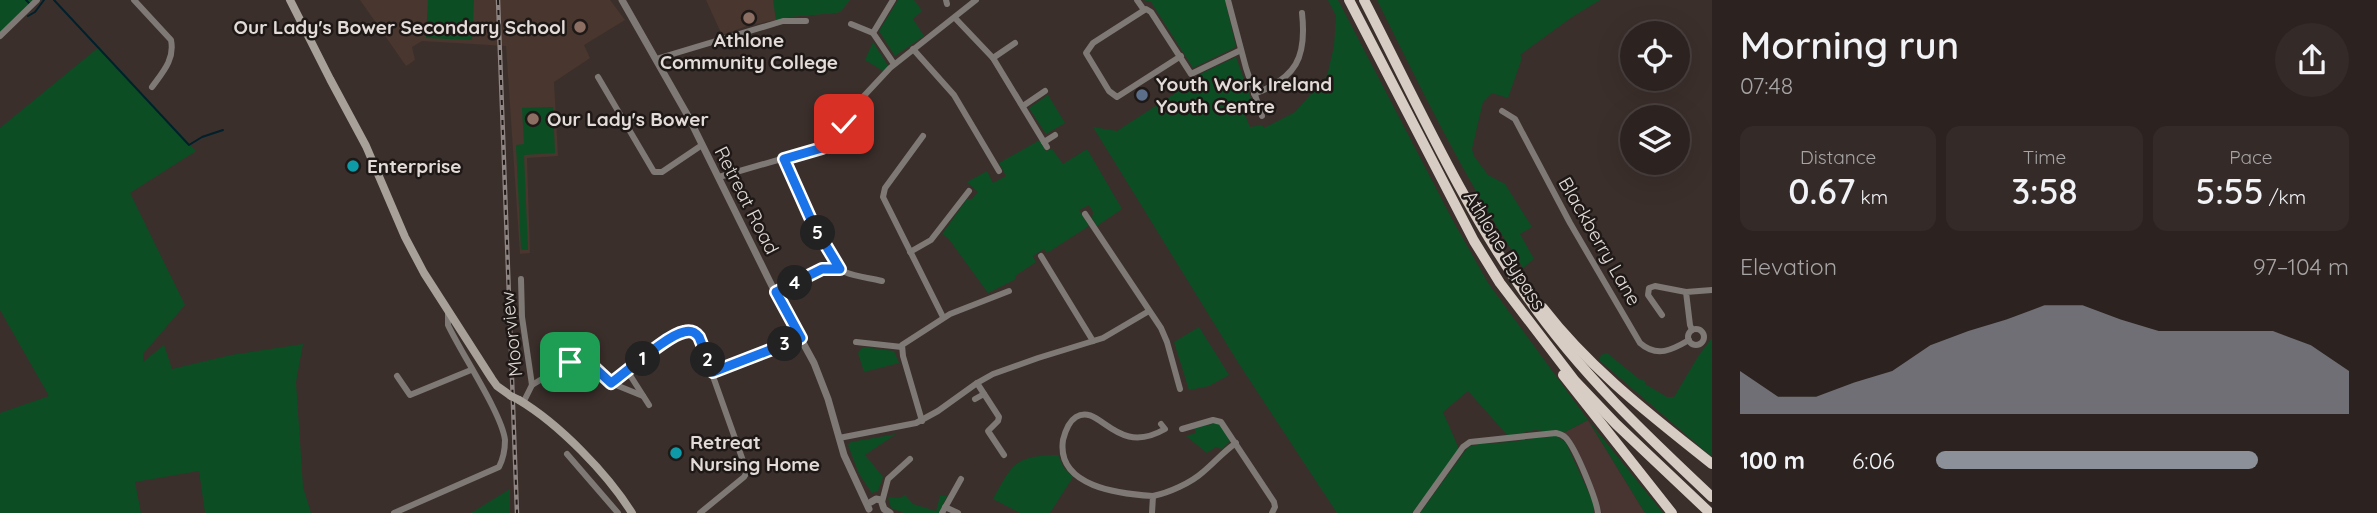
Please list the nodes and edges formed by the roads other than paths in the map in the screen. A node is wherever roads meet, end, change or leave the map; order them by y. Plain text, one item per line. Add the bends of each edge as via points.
1 (134, 0) edge
2 (290, 0) edge
3 (622, 0) edge
4 (893, 0) edge
5 (976, 0) edge
6 (1137, 0) edge
7 (1228, 0) edge
8 (1349, 0) edge
9 (1364, 0) edge
10 (36, 1) edge
11 (1144, 10) junction
12 (1302, 13) dead end
13 (955, 18) junction
14 (806, 21) dead end
15 (851, 23) dead end
16 (873, 33) junction
17 (0, 36) edge
18 (1015, 43) dead end
19 (913, 49) junction
20 (1241, 50) junction
21 (1181, 56) junction
22 (993, 58) junction
23 (656, 59) junction
24 (894, 64) junction
25 (598, 77) dead end
26 (152, 87) dead end
27 (1045, 91) dead end
28 (1254, 94) junction
29 (1023, 106) junction
30 (1502, 111) dead end
31 (1262, 116) dead end
32 (1055, 135) dead end
33 (923, 136) dead end
34 (702, 145) junction
35 (784, 159) junction
36 (999, 171) dead end
37 (719, 177) junction
38 (1461, 190) junction
39 (969, 191) dead end
40 (1085, 214) dead end
41 (910, 251) junction
42 (1041, 256) dead end
43 (840, 269) junction
44 (521, 279) dead end
45 (882, 281) dead end
46 (1500, 283) junction
47 (1712, 290) edge
48 (1009, 291) dead end
49 (776, 292) junction
50 (1686, 292) junction
51 (448, 311) junction
52 (1149, 311) junction
53 (1662, 315) dead end
54 (943, 317) junction
55 (1711, 329) edge
56 (1692, 330) junction
57 (1703, 334) junction
58 (801, 338) junction
59 (1689, 340) junction
60 (1093, 341) junction
61 (856, 342) dead end
62 (902, 347) junction
63 (471, 370) junction
64 (628, 372) junction
65 (713, 372) junction
66 (397, 376) dead end
67 (611, 383) junction
68 (976, 383) junction
69 (532, 385) junction
70 (1180, 389) dead end
71 (984, 394) junction
72 (643, 396) junction
73 (975, 399) dead end
74 (518, 400) junction
75 (649, 405) dead end
76 (922, 421) junction
77 (1161, 424) dead end
78 (1182, 429) dead end
79 (839, 438) junction
80 (1236, 443) junction
81 (567, 454) dead end
82 (1004, 455) dead end
83 (910, 459) dead end
84 (1712, 464) edge
85 (961, 479) dead end
86 (1153, 496) junction
87 (1712, 498) edge
88 (877, 508) edge
89 (944, 510) edge
90 (394, 513) edge
91 (618, 513) edge
92 (632, 513) edge
93 (700, 513) edge
94 (958, 513) edge
95 (1152, 513) edge
96 (1272, 513) edge
97 (1416, 513) edge
98 (1598, 513) edge
99 (1672, 513) edge
100 (1710, 513) edge

1 - 26 street via 171,40 172,56
2 - 51 main road via 366,146 405,237
3 - 23 street, Retreat Road
4 - 16 street
5 - 13 street
6 - 11 street
7 - 20 street
8 - 46 highway, Athlone Bypass via 1467,229
9 - 38 highway, Athlone Bypass
10 - 17 street
11 - 21 street via 1151,12
11 - 21 street via 1086,51 1109,91 1120,96
12 - 28 street via 1304,40 1295,66 1281,83
13 - 19 street
13 - 22 street
14 - 23 street via 783,21
15 - 16 street
16 - 24 street
18 - 22 street
19 - 24 street
19 - 36 street via 954,95
20 - 21 street via 1193,77
20 - 28 street
22 - 29 street
23 - 34 street, Retreat Road via 691,115
24 - 35 street via 825,146
25 - 34 street via 654,172 662,172
27 - 29 street
28 - 31 street
29 - 32 street via 1045,145
30 - 59 street, Blackberry Lane via 1515,119 1642,345 1669,352
33 - 41 street via 883,194
34 - 37 street, Retreat Road
35 - 37 street
35 - 43 street via 813,224
37 - 49 street, Retreat Road
38 - 84 highway via 1525,284 1593,365
38 - 87 highway, Athlone Bypass via 1501,259 1564,346 1626,415
39 - 41 street via 931,240
40 - 52 street
41 - 54 street
42 - 60 street
43 - 45 street
43 - 49 street via 822,269
44 - 69 street, Moorview
46 - 99 highway via 1543,350
46 - 100 highway, Athlone Bypass via 1576,381
47 - 50 street, Blackberry Lane
48 - 54 street
49 - 58 street, Retreat Road
50 - 53 street, Blackberry Lane via 1648,288
50 - 56 street
51 - 63 street via 449,325
51 - 74 main road via 497,386
52 - 60 street
52 - 70 street via 1165,336
54 - 62 street
55 - 57 street, Blackberry Lane
56 - 57 street
56 - 59 street
57 - 59 street, Blackberry Lane via 1700,344
58 - 65 street
58 - 79 street, Retreat Road via 824,387
60 - 68 street
61 - 62 street
62 - 76 street
63 - 66 street via 410,395
63 - 90 street via 505,439 499,467
64 - 65 street via 683,332 699,337
64 - 67 street
64 - 72 street
65 - 93 street via 747,472
67 - 69 street, Moorview via 582,358
67 - 72 street
68 - 71 street
68 - 76 street
69 - 74 street, Moorview
71 - 73 street
71 - 82 street via 999,417 988,433
72 - 75 street
74 - 92 main road via 561,432
76 - 79 street
77 - 86 street via 1165,429 1156,434 1133,439 1093,416 1080,415 1068,426 1063,441 1062,457 1088,483 1110,491
78 - 80 street via 1218,421
79 - 88 street, Retreat Road via 861,490
80 - 86 street via 1193,479
80 - 96 street via 1274,502
81 - 91 street
83 - 88 street via 889,477
85 - 89 street
86 - 95 street
89 - 94 street
97 - 98 street via 1470,442 1556,432 1571,445

